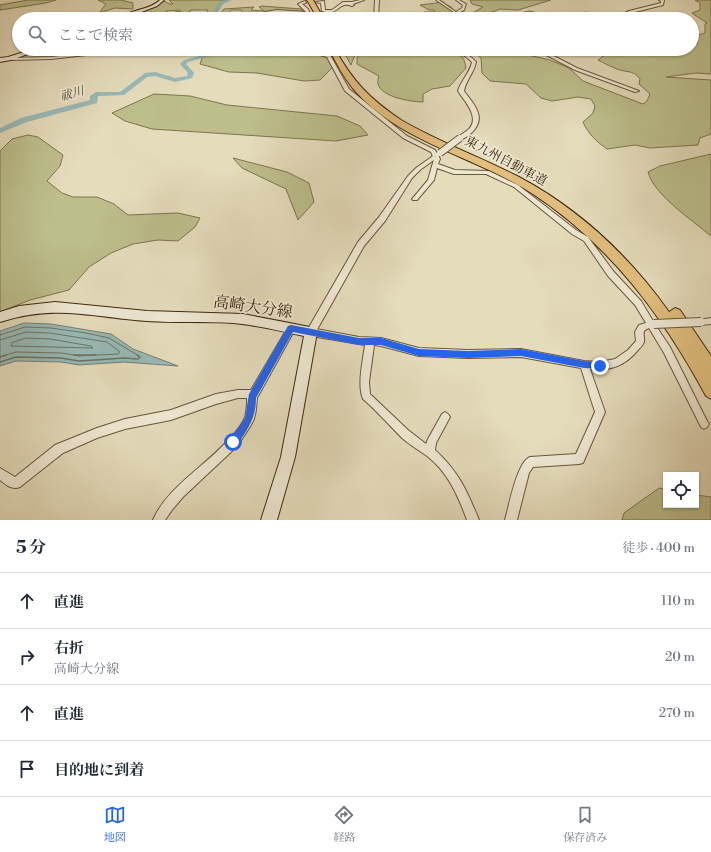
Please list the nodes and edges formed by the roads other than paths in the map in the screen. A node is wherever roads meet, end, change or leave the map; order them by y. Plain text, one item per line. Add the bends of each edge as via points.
1 (162, 0) edge
2 (363, 0) edge
3 (377, 0) edge
4 (437, 0) edge
5 (457, 0) edge
6 (660, 0) edge
7 (312, 1) edge
8 (351, 2) junction
9 (354, 6) dead end
10 (130, 12) edge
11 (266, 12) edge
12 (288, 12) edge
13 (308, 12) edge
14 (315, 12) edge
15 (318, 12) edge
16 (376, 12) edge
17 (455, 12) edge
18 (458, 12) edge
19 (630, 12) edge
20 (18, 56) edge
21 (68, 56) edge
22 (329, 56) edge
23 (336, 56) edge
24 (342, 56) edge
25 (468, 56) edge
26 (548, 56) edge
27 (59, 57) junction
28 (9, 59) junction
29 (0, 60) edge
30 (40, 64) dead end
31 (637, 91) dead end
32 (438, 154) junction
33 (435, 165) junction
34 (415, 199) dead end
35 (0, 317) edge
36 (711, 321) edge
37 (652, 325) junction
38 (291, 329) junction
39 (311, 332) junction
40 (370, 342) junction
41 (584, 365) junction
42 (711, 369) edge
43 (711, 391) edge
44 (254, 394) junction
45 (445, 417) dead end
46 (704, 424) dead end
47 (430, 452) junction
48 (0, 473) edge
49 (159, 520) edge
50 (269, 520) edge
51 (473, 520) edge
52 (510, 520) edge

1 - 10 main road via 158,5
2 - 8 street
3 - 16 street
4 - 17 street
5 - 18 street via 466,5
6 - 19 street via 662,4
7 - 8 street via 324,3 323,10 329,12 339,8 344,2
7 - 13 street via 300,4
7 - 14 highway
7 - 15 highway
8 - 9 street via 350,5
11 - 12 street
20 - 28 main road
21 - 27 street
22 - 32 street via 347,90 403,135
23 - 43 highway, 東九州自動車道 via 354,85 380,109 418,132 508,175 535,191 568,214 602,243 649,293 675,328
24 - 42 highway, 東九州自動車道 via 360,84 389,110 540,188 583,218 631,262 658,292
25 - 32 street, bridge via 474,62 473,70 461,91 475,112 476,122 471,130
26 - 31 street
27 - 28 street
27 - 30 street
28 - 29 main road
32 - 33 street
32 - 39 street via 410,176 382,219 361,244
33 - 34 street via 431,180
33 - 37 street via 454,172 487,172 516,186 574,232 586,238 611,274 638,303
35 - 38 main road, 高崎大分線 via 40,306 66,306 153,316 233,318
36 - 37 street, bridge
37 - 41 street via 642,327 639,332 640,342 631,353 617,363
37 - 46 street
38 - 39 main road, 高崎大分線
38 - 44 street
39 - 40 street
39 - 50 main road via 288,457
40 - 41 street via 381,342 419,352 521,353
40 - 47 street via 365,382 366,396 408,436
41 - 52 street via 600,412 579,459 530,462 524,471
44 - 48 street via 238,394 216,399 172,415 125,424 97,433 59,449 16,483
44 - 49 street via 248,421 233,442 174,498
45 - 47 street via 431,442
47 - 51 street via 448,467 460,487

